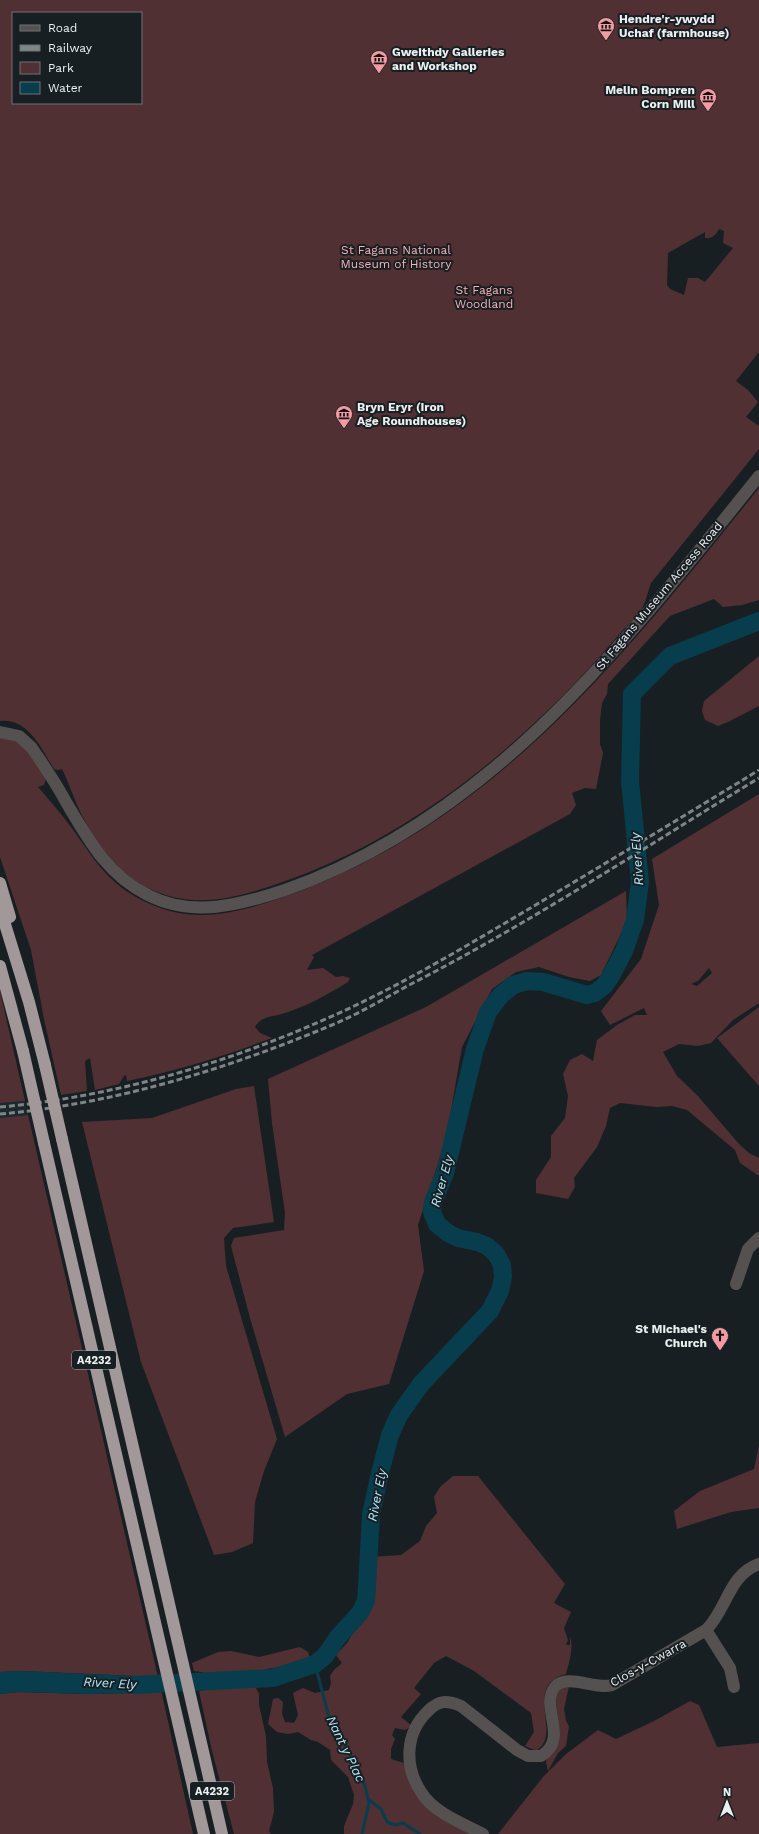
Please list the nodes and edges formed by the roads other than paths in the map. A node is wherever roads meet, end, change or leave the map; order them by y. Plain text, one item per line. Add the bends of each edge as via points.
1 (759, 476) edge
2 (0, 732) edge
3 (0, 883) edge
4 (0, 908) edge
5 (0, 966) edge
6 (29, 1002) junction
7 (759, 1238) edge
8 (736, 1284) dead end
9 (759, 1564) edge
10 (706, 1630) junction
11 (734, 1687) dead end
12 (204, 1834) edge
13 (222, 1834) edge
14 (483, 1834) edge

1 - 2 street, St Fagans Museum Access Road via 635,629 575,693 520,746 452,801 402,834 332,871 282,890 238,904 193,908 160,900 133,887 113,871 98,854 32,748 19,736
3 - 6 highway via 18,947
4 - 6 highway, A4232
5 - 12 highway, A4232, bridge via 23,1051
6 - 13 highway, A4232, bridge
7 - 8 street via 748,1249
9 - 10 street, Clos-y-Cwarra via 747,1570 736,1581 715,1621
10 - 11 street via 735,1666
10 - 14 street, Clos-y-Cwarra via 612,1685 602,1687 564,1682 555,1687 550,1703 554,1734 549,1748 541,1756 528,1756 517,1750 461,1706 446,1701 435,1704 424,1714 411,1736 409,1758 414,1781 421,1793 439,1810

